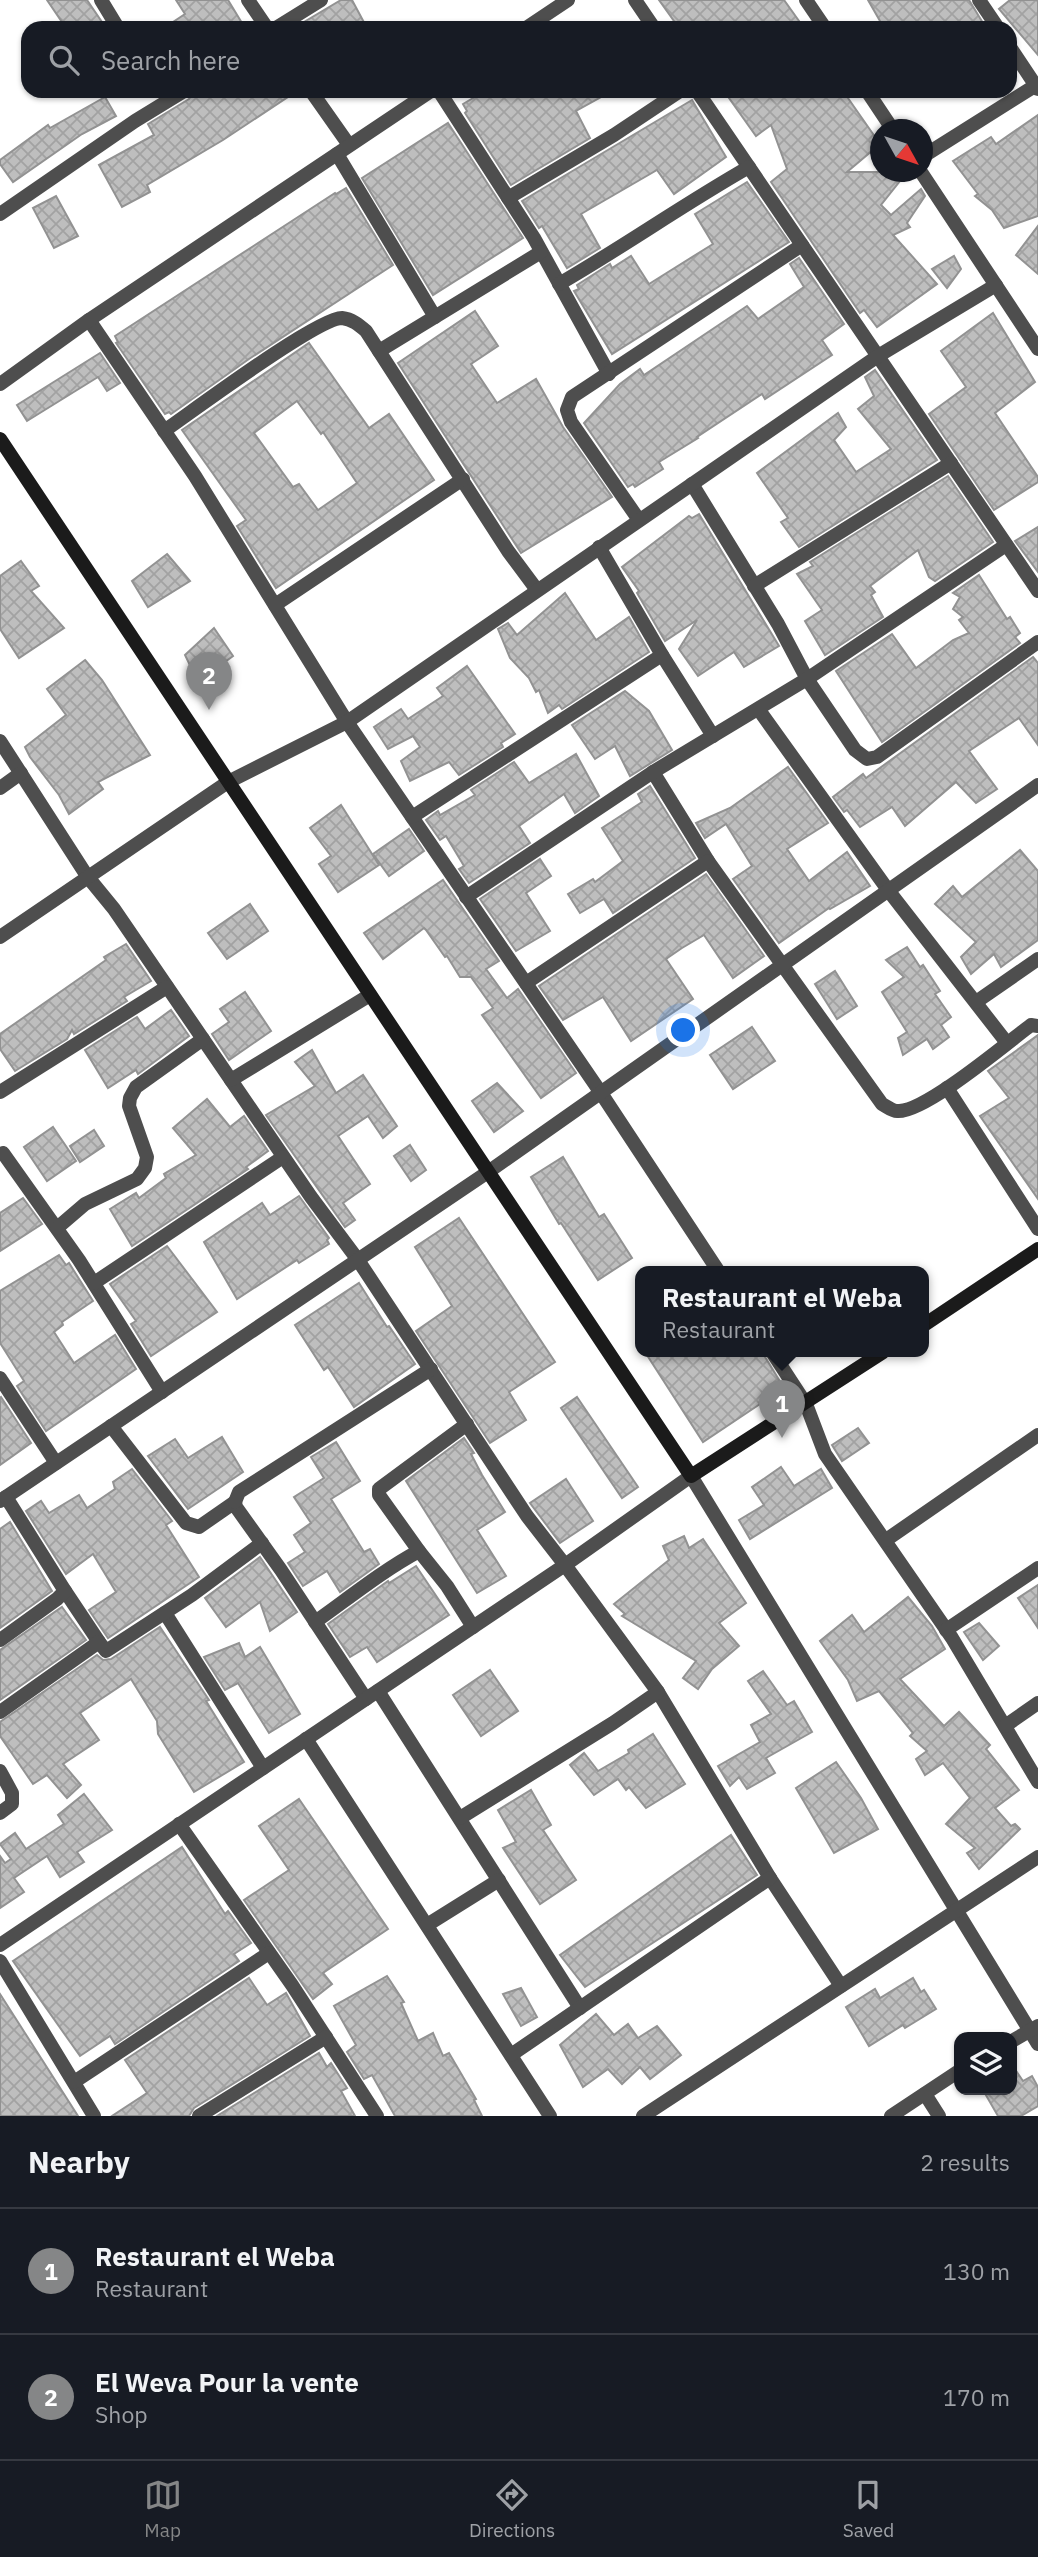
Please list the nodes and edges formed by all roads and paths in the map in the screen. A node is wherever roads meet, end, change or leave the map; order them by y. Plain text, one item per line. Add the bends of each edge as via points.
1 (100, 0) edge
2 (248, 0) edge
3 (320, 0) edge
4 (568, 0) edge
5 (635, 0) edge
6 (806, 0) edge
7 (979, 0) edge
8 (114, 21) edge
9 (262, 21) edge
10 (287, 21) edge
11 (536, 21) edge
12 (649, 21) edge
13 (820, 21) edge
14 (993, 21) edge
15 (1017, 57) edge
16 (1037, 86) edge
17 (161, 98) edge
18 (316, 98) edge
19 (420, 98) edge
20 (444, 98) edge
21 (670, 98) edge
22 (702, 98) edge
23 (872, 98) edge
24 (886, 119) edge
25 (349, 145) junction
26 (933, 150) edge
27 (337, 154) junction
28 (748, 167) junction
29 (928, 182) edge
30 (508, 198) junction
31 (2, 209) edge
32 (802, 245) junction
33 (541, 252) junction
34 (559, 284) junction
35 (996, 285) junction
36 (435, 317) junction
37 (89, 320) junction
38 (1038, 349) edge
39 (379, 351) junction
40 (877, 356) junction
41 (609, 374) junction
42 (0, 384) edge
43 (164, 431) junction
44 (0, 439) edge
45 (951, 463) junction
46 (463, 479) junction
47 (692, 484) junction
48 (639, 520) junction
49 (1006, 545) junction
50 (600, 547) junction
51 (754, 586) junction
52 (537, 590) junction
53 (1038, 592) edge
54 (275, 606) junction
55 (1038, 642) edge
56 (662, 655) junction
57 (807, 679) junction
58 (759, 710) junction
59 (346, 722) junction
60 (713, 736) junction
61 (0, 741) edge
62 (653, 772) junction
63 (21, 773) junction
64 (228, 782) junction
65 (1038, 785) edge
66 (0, 788) edge
67 (412, 817) junction
68 (708, 861) junction
69 (87, 876) junction
70 (888, 890) junction
71 (466, 897) junction
72 (0, 937) edge
73 (1038, 959) edge
74 (784, 966) junction
75 (526, 983) junction
76 (167, 987) junction
77 (370, 995) junction
78 (976, 1002) junction
79 (1038, 1026) edge
80 (202, 1039) junction
81 (1007, 1043) junction
82 (231, 1080) junction
83 (947, 1088) junction
84 (0, 1092) edge
85 (601, 1093) junction
86 (1, 1152) edge
87 (283, 1157) junction
88 (488, 1172) junction
89 (57, 1228) junction
90 (1038, 1229) edge
91 (1038, 1249) edge
92 (358, 1260) junction
93 (715, 1266) edge
94 (94, 1283) junction
95 (929, 1322) edge
96 (775, 1357) edge
97 (876, 1357) edge
98 (431, 1370) junction
99 (0, 1378) edge
100 (162, 1392) junction
101 (806, 1404) junction
102 (467, 1424) junction
103 (111, 1426) junction
104 (1038, 1435) edge
105 (57, 1463) junction
106 (691, 1476) junction
107 (3, 1499) edge
108 (235, 1502) junction
109 (886, 1540) junction
110 (262, 1543) junction
111 (419, 1551) junction
112 (565, 1565) junction
113 (1038, 1568) edge
114 (65, 1591) junction
115 (165, 1613) junction
116 (315, 1622) junction
117 (474, 1626) junction
118 (946, 1630) junction
119 (0, 1640) edge
120 (99, 1642) junction
121 (658, 1692) junction
122 (372, 1695) junction
123 (1038, 1703) edge
124 (0, 1712) edge
125 (1005, 1726) junction
126 (306, 1739) junction
127 (263, 1768) junction
128 (0, 1771) edge
129 (1038, 1782) edge
130 (0, 1813) edge
131 (460, 1818) junction
132 (179, 1824) junction
133 (1038, 1857) edge
134 (770, 1878) junction
135 (499, 1880) junction
136 (957, 1910) junction
137 (427, 1925) junction
138 (0, 1945) edge
139 (269, 1953) junction
140 (0, 1961) edge
141 (841, 1986) junction
142 (580, 2008) junction
143 (1034, 2028) edge
144 (326, 2037) junction
145 (1017, 2038) edge
146 (1038, 2044) edge
147 (511, 2055) junction
148 (954, 2074) edge
149 (74, 2082) junction
150 (925, 2094) junction
151 (94, 2116) edge
152 (200, 2116) edge
153 (377, 2116) edge
154 (550, 2116) edge
155 (643, 2116) edge
156 (891, 2116) edge
157 (939, 2116) edge

1 - 8 street
2 - 9 street
3 - 10 street
4 - 11 street
5 - 12 street
6 - 13 street
7 - 14 street
15 - 16 street
16 - 26 street
17 - 31 street
18 - 25 street
19 - 25 street
20 - 30 street
21 - 30 street
22 - 28 street
23 - 24 street
25 - 27 street
27 - 36 street
27 - 37 street
28 - 32 street
28 - 34 street
29 - 35 street
30 - 33 street
32 - 40 street
32 - 41 street
33 - 34 street
33 - 36 street
34 - 41 street
35 - 38 street
35 - 40 street
36 - 39 street
37 - 42 street
37 - 43 street
39 - 43 street via 366,331 341,318 282,349
39 - 46 street
40 - 45 street
40 - 47 street
41 - 48 street via 572,397 567,410
43 - 54 street
44 - 64 main road
45 - 49 street
45 - 51 street
46 - 52 street
46 - 54 street
47 - 48 street
47 - 51 street
48 - 50 street
49 - 53 street
49 - 57 street
50 - 52 street
50 - 56 street
51 - 57 street
52 - 59 street
54 - 59 street
55 - 57 street via 877,757 867,759 855,750
56 - 60 street
56 - 67 street
57 - 58 street
58 - 60 street
58 - 70 street
59 - 64 street
59 - 67 street
60 - 62 street
61 - 63 street
62 - 68 street
62 - 71 street
63 - 66 street
63 - 69 street
64 - 69 street
64 - 77 main road
65 - 70 street
67 - 71 street
68 - 74 street
68 - 75 street
69 - 72 street
69 - 76 street
70 - 74 street
70 - 78 street
71 - 75 street
73 - 78 street
74 - 83 street via 882,1104 896,1111 914,1108
74 - 85 street
75 - 85 street
76 - 80 street
76 - 84 street
77 - 82 street
77 - 88 main road
78 - 81 street
79 - 81 street via 1031,1025
80 - 82 street
80 - 89 street via 136,1087 130,1098 147,1157 137,1179 85,1204
81 - 83 street
82 - 87 street
83 - 90 street
85 - 88 street
85 - 93 street
86 - 89 street
87 - 92 street
87 - 94 street
88 - 92 street
88 - 106 main road
89 - 94 street
91 - 95 main road
92 - 98 street
92 - 100 street
94 - 100 street
96 - 101 street
97 - 101 main road
98 - 102 street
98 - 108 street via 239,1492
99 - 105 street
100 - 103 street
101 - 106 main road
101 - 109 street via 825,1454
102 - 111 street via 379,1489
102 - 112 street
103 - 105 street
103 - 108 street via 190,1526 199,1527
104 - 109 street
105 - 107 street
106 - 112 street
106 - 136 street
107 - 114 street
108 - 110 street
109 - 118 street
110 - 115 street
110 - 116 street
111 - 116 street via 388,1567
111 - 117 street
112 - 117 street
112 - 121 street
113 - 118 street
114 - 119 street
114 - 120 street
115 - 120 street via 106,1651
115 - 127 street
116 - 122 street
117 - 122 street
118 - 125 street
120 - 124 street
121 - 131 street
121 - 134 street
122 - 126 street
122 - 131 street
123 - 125 street
125 - 129 street
126 - 127 street
126 - 137 street
127 - 132 street
128 - 130 street via 12,1793 12,1804
131 - 135 street
132 - 138 street
132 - 139 street
133 - 136 street
134 - 141 street
134 - 142 street
135 - 137 street
135 - 142 street
136 - 141 street
136 - 143 street
137 - 147 street
139 - 144 street
139 - 149 street
140 - 149 street
141 - 155 street
142 - 147 street
143 - 145 street
143 - 146 street
144 - 152 street
144 - 153 street
147 - 154 street
148 - 150 street
149 - 151 street
150 - 156 street
150 - 157 street

